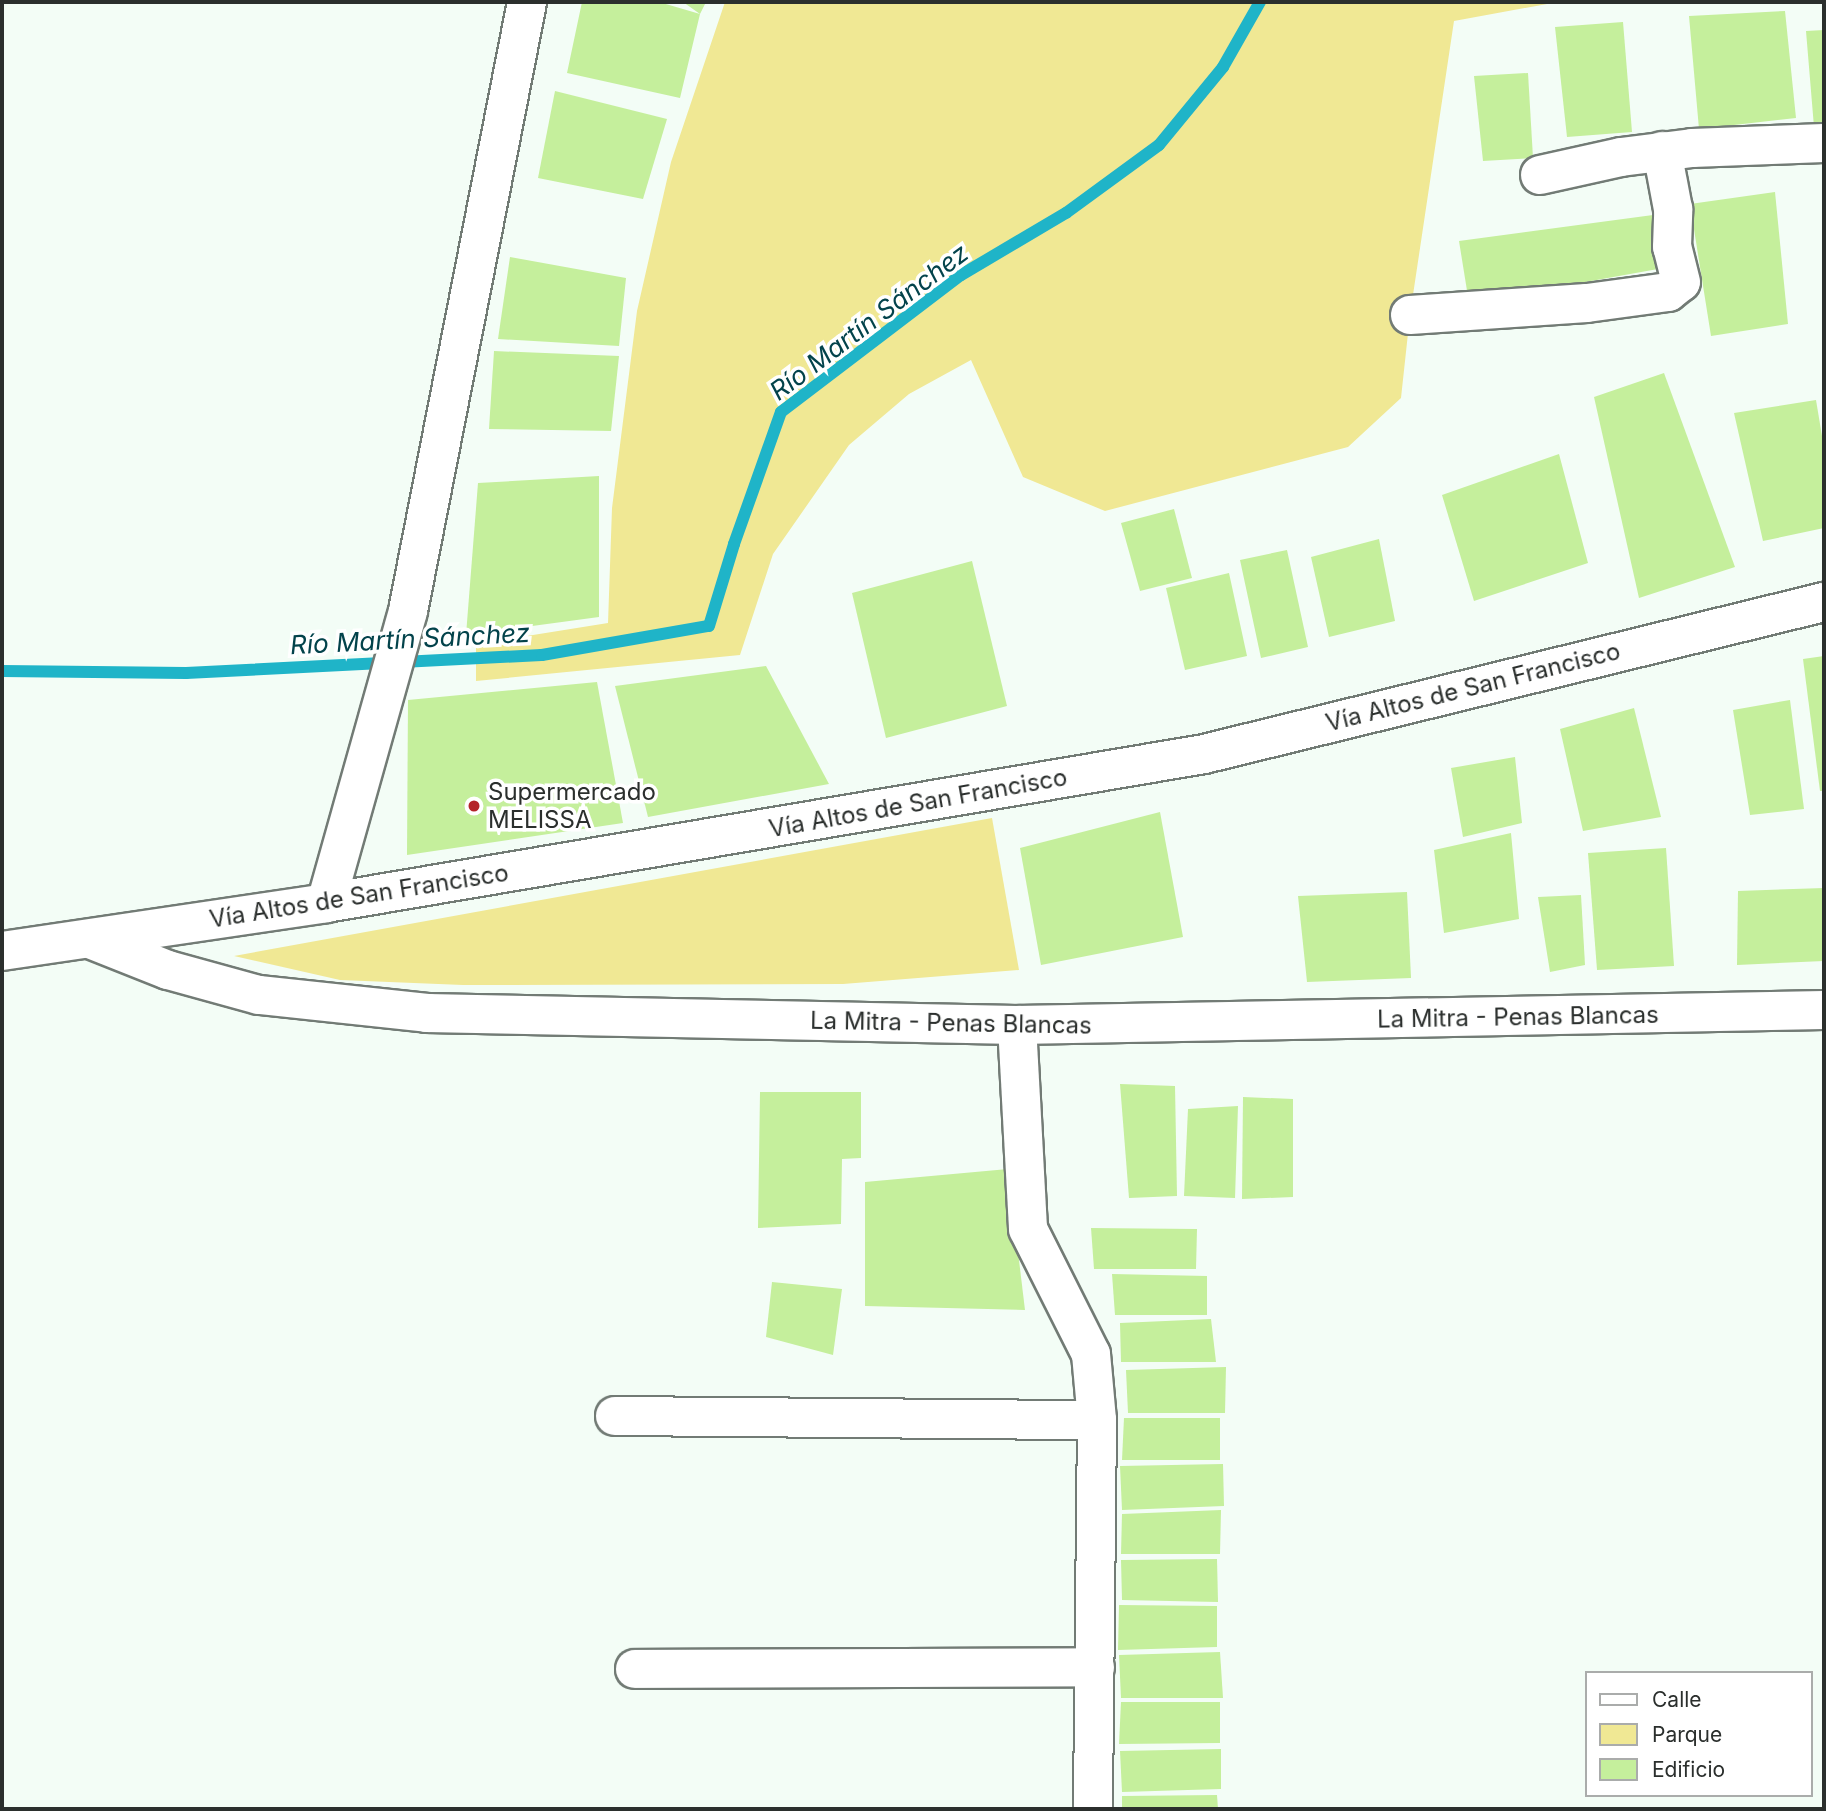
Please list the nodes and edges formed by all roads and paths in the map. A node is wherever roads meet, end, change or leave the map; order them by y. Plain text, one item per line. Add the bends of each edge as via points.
1 (527, 2) edge
2 (1824, 143) edge
3 (1662, 151) junction
4 (1540, 175) dead end
5 (1410, 315) dead end
6 (1824, 602) edge
7 (326, 903) junction
8 (88, 938) junction
9 (2, 951) edge
10 (1824, 1010) edge
11 (1017, 1025) junction
12 (615, 1416) dead end
13 (1097, 1420) junction
14 (1095, 1667) junction
15 (635, 1669) dead end
16 (1093, 1809) edge

1 - 7 street via 408,611
2 - 3 street
3 - 4 street
3 - 5 street via 1673,209 1672,247 1681,282 1668,292 1587,303
6 - 7 street, Vía Altos de San Francisco via 1204,754
7 - 8 street, Vía Altos de San Francisco
8 - 9 street, Vía Altos de San Francisco
8 - 11 street, La Mitra - Penas Blancas via 168,970 259,995 427,1013
10 - 11 street, La Mitra - Penas Blancas
11 - 13 street via 1028,1229 1091,1354
12 - 13 street
13 - 14 street
14 - 15 street
14 - 16 street

